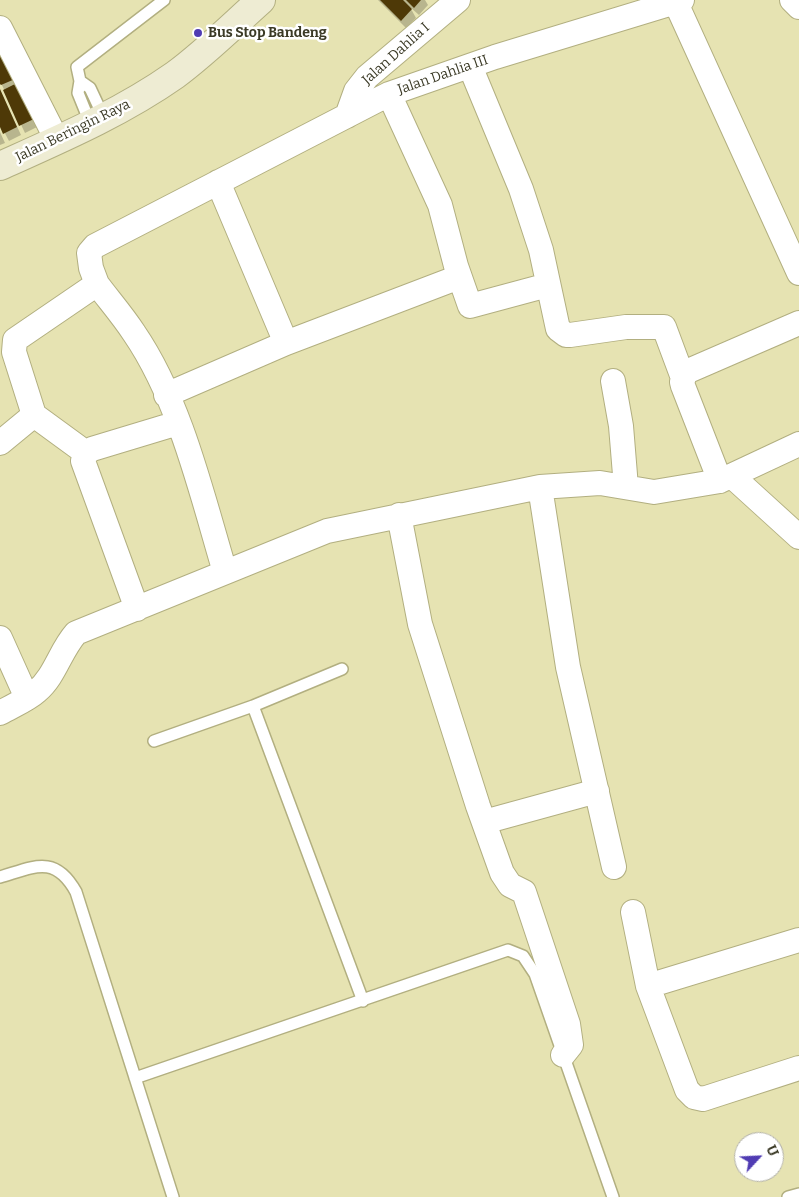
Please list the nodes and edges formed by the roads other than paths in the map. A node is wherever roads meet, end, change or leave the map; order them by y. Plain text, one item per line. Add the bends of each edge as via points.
1 (164, 0) edge
2 (261, 0) edge
3 (458, 0) edge
4 (792, 0) edge
5 (679, 2) edge
6 (799, 8) edge
7 (0, 28) edge
8 (470, 66) junction
9 (389, 94) junction
10 (346, 116) junction
11 (98, 121) junction
12 (57, 140) junction
13 (0, 166) edge
14 (218, 182) junction
15 (799, 273) edge
16 (459, 277) junction
17 (97, 284) junction
18 (548, 285) junction
19 (799, 323) edge
20 (286, 342) junction
21 (683, 378) junction
22 (613, 381) dead end
23 (166, 395) junction
24 (34, 415) junction
25 (178, 423) junction
26 (0, 443) edge
27 (799, 444) edge
28 (86, 453) junction
29 (727, 479) junction
30 (540, 487) junction
31 (626, 487) junction
32 (399, 515) junction
33 (799, 537) edge
34 (225, 572) junction
35 (137, 608) junction
36 (0, 638) edge
37 (342, 669) dead end
38 (27, 698) junction
39 (253, 706) junction
40 (0, 712) edge
41 (154, 741) dead end
42 (597, 791) junction
43 (484, 822) junction
44 (614, 867) dead end
45 (0, 877) edge
46 (633, 912) dead end
47 (799, 940) edge
48 (648, 986) junction
49 (363, 1001) junction
50 (563, 1055) junction
51 (799, 1068) edge
52 (135, 1078) junction
53 (799, 1194) edge
54 (173, 1197) edge
55 (613, 1197) edge
56 (788, 1197) edge

1 - 11 lane via 77,67 78,93
2 - 11 street, Jalan Beringin Raya via 189,64
3 - 10 street, Jalan Dahlia I via 367,77 356,91
4 - 6 street
5 - 8 street, Jalan Dahlia III
5 - 15 street
7 - 12 street
8 - 9 street, Jalan Dahlia III
8 - 18 street via 521,189 541,250
9 - 10 street, Jalan Dahlia III
9 - 16 street via 440,205
10 - 14 street, Jalan Dahlia III
11 - 12 street, Jalan Beringin Raya
12 - 13 street, Jalan Beringin Raya
14 - 17 street, Jalan Dahlia III via 95,246 89,253 90,268
14 - 20 street
16 - 18 street via 470,306
16 - 20 street
17 - 23 street via 135,334
17 - 24 street via 15,340 14,352
18 - 21 street via 558,329 562,333 570,335 626,326 664,327
19 - 21 street via 686,372
20 - 23 street
21 - 29 street via 683,386
22 - 31 street
23 - 25 street
24 - 26 street
24 - 28 street
25 - 28 street
25 - 34 street
27 - 29 street
28 - 35 street via 83,461
29 - 31 street via 654,492
29 - 33 street
30 - 31 street via 600,482
30 - 32 street
30 - 42 street via 568,667
32 - 34 street via 327,531
32 - 43 street via 420,624
34 - 35 street
35 - 38 street via 76,633 44,683
36 - 38 street
37 - 39 lane
38 - 40 street
39 - 41 lane
39 - 49 lane
42 - 43 street
42 - 44 street
43 - 50 street via 502,873 510,885 524,892 568,1024 571,1045
45 - 52 lane via 42,865 54,868 71,882
46 - 48 street
47 - 48 street
48 - 51 street via 687,1090 694,1098 703,1099
49 - 50 lane via 508,950 523,956 535,974
49 - 52 lane
50 - 55 lane
52 - 54 lane
53 - 56 lane

